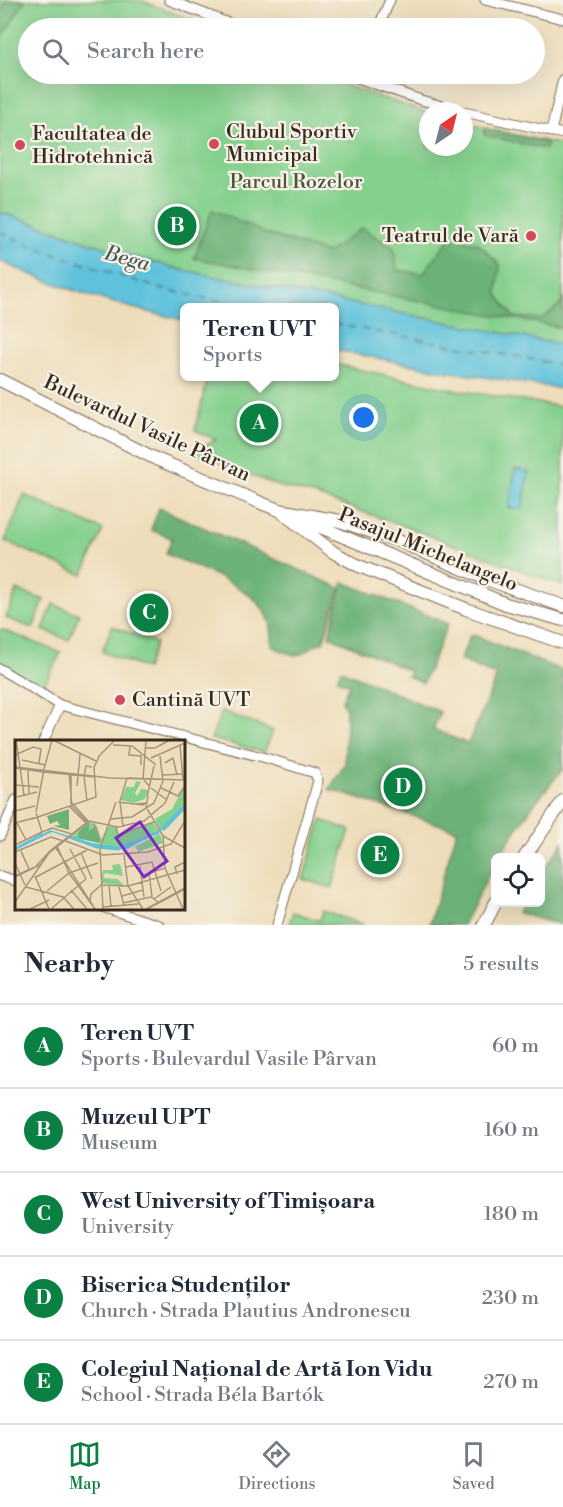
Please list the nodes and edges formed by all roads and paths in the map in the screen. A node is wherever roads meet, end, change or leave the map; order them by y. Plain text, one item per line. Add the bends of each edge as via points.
1 (169, 0) edge
2 (390, 0) edge
3 (485, 0) edge
4 (188, 3) edge
5 (220, 18) edge
6 (382, 18) edge
7 (563, 19) edge
8 (563, 80) edge
9 (379, 84) edge
10 (428, 102) edge
11 (473, 114) edge
12 (551, 132) junction
13 (563, 134) edge
14 (0, 380) edge
15 (279, 510) junction
16 (563, 606) edge
17 (563, 620) edge
18 (563, 643) edge
19 (0, 669) edge
20 (60, 705) junction
21 (45, 740) edge
22 (563, 801) edge
23 (15, 802) edge
24 (0, 836) edge
25 (527, 853) edge
26 (0, 876) edge
27 (15, 882) edge
28 (494, 907) edge
29 (107, 910) edge
30 (129, 921) edge
31 (159, 925) edge
32 (277, 925) edge
33 (484, 925) edge

1 - 4 street
2 - 6 street
3 - 7 street
4 - 5 street
8 - 12 street
9 - 10 street
11 - 12 street
12 - 13 street
14 - 15 main road, Bulevardul Vasile Pârvan via 156,459
15 - 16 main road, Bulevardul Vasile Pârvan via 340,521 385,536
15 - 17 main road, Pasajul Michelangelo via 506,604
15 - 18 main road, Bulevardul Vasile Pârvan via 333,552 359,566
19 - 20 street
20 - 21 street
20 - 32 street via 315,773 318,781
22 - 25 main road
23 - 24 street
26 - 27 street
28 - 33 main road
29 - 30 street
30 - 31 street

